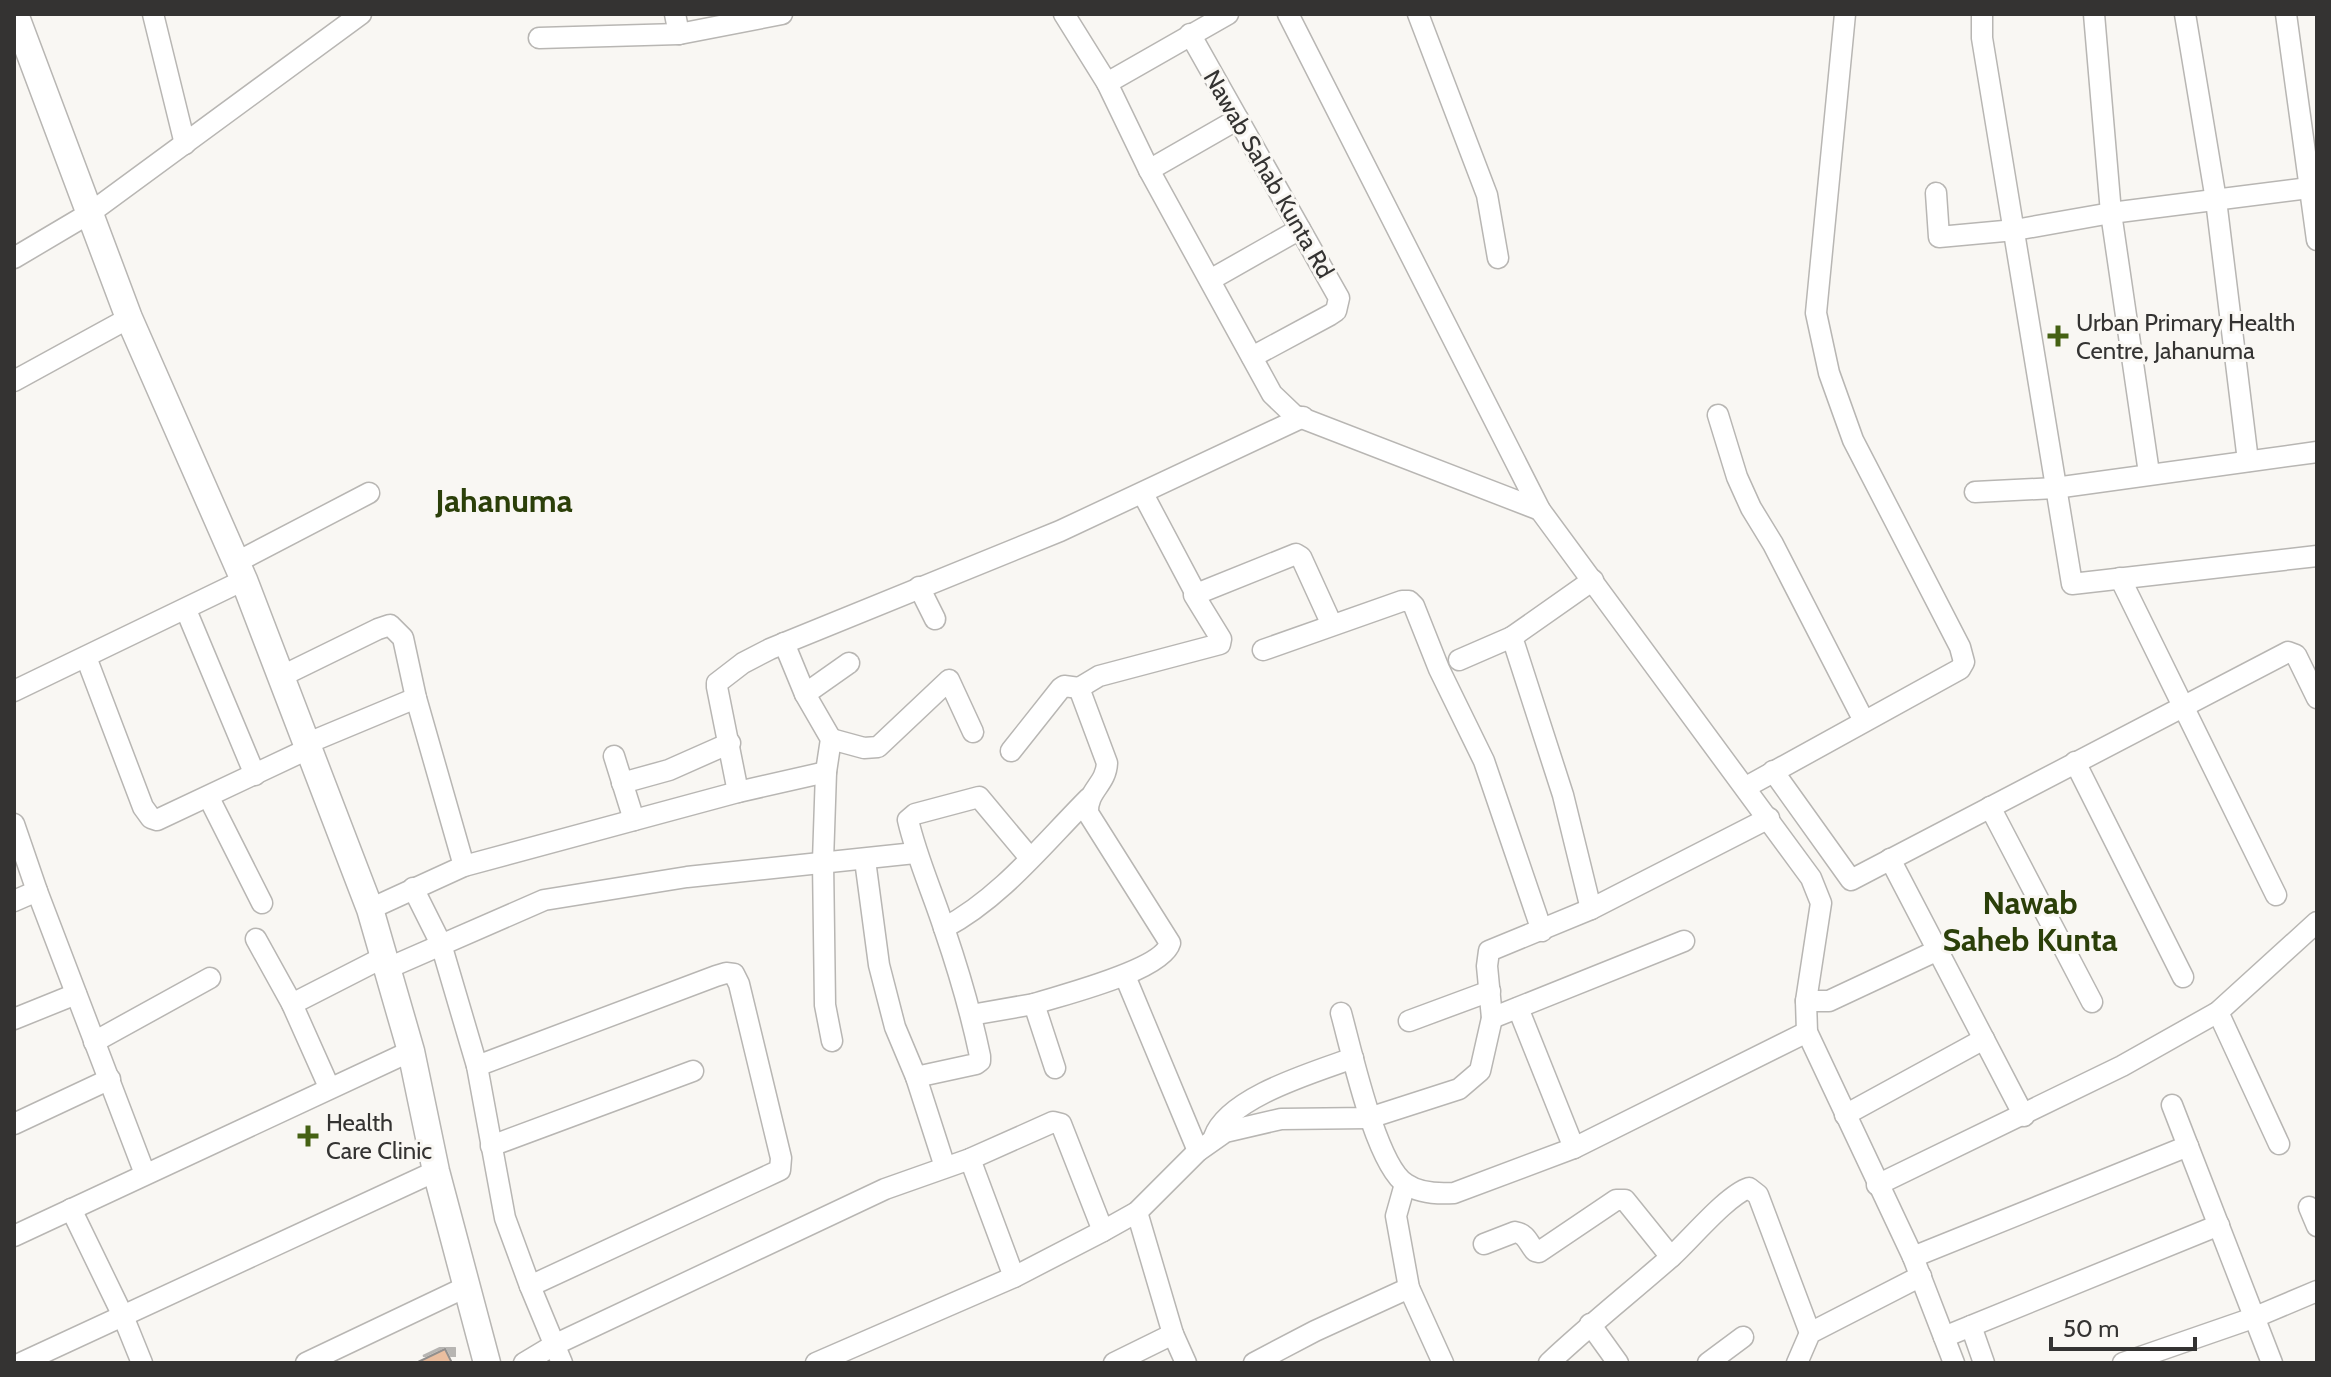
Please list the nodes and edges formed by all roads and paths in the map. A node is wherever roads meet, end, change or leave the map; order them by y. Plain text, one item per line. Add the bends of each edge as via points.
1 (15, 14) edge
2 (361, 14) edge
3 (782, 14) edge
4 (1064, 14) edge
5 (1228, 14) edge
6 (1288, 14) edge
7 (1418, 14) edge
8 (1845, 14) edge
9 (1982, 14) edge
10 (2094, 14) edge
11 (2185, 14) edge
12 (2286, 14) edge
13 (156, 15) edge
14 (677, 24) edge
15 (1190, 34) junction
16 (539, 38) dead end
17 (21, 55) edge
18 (1107, 83) junction
19 (1238, 119) junction
20 (185, 144) junction
21 (1149, 170) junction
22 (2313, 187) edge
23 (1936, 193) dead end
24 (2216, 200) junction
25 (90, 213) junction
26 (2111, 213) junction
27 (1300, 229) junction
28 (2015, 230) junction
29 (2317, 240) edge
30 (14, 258) edge
31 (1498, 258) dead end
32 (1210, 280) junction
33 (129, 318) junction
34 (1252, 357) junction
35 (14, 381) edge
36 (1718, 415) dead end
37 (1303, 417) junction
38 (2317, 452) edge
39 (2248, 461) junction
40 (2149, 473) junction
41 (2055, 488) junction
42 (1975, 492) dead end
43 (369, 493) dead end
44 (1143, 494) junction
45 (1540, 510) junction
46 (2317, 556) edge
47 (240, 572) junction
48 (2120, 578) junction
49 (1593, 580) junction
50 (919, 587) junction
51 (1196, 594) junction
52 (186, 610) junction
53 (935, 619) dead end
54 (1332, 625) junction
55 (1512, 637) junction
56 (784, 643) junction
57 (1263, 650) dead end
58 (86, 657) junction
59 (1459, 660) dead end
60 (849, 663) dead end
61 (282, 676) junction
62 (1079, 688) junction
63 (14, 691) edge
64 (805, 694) junction
65 (416, 698) junction
66 (2317, 698) edge
67 (2183, 708) junction
68 (1864, 721) junction
69 (973, 732) dead end
70 (831, 739) junction
71 (730, 743) junction
72 (309, 745) junction
73 (1011, 751) dead end
74 (614, 756) dead end
75 (2075, 762) junction
76 (1773, 771) junction
77 (826, 772) junction
78 (255, 775) junction
79 (622, 783) junction
80 (1746, 787) junction
81 (738, 792) junction
82 (209, 798) junction
83 (1089, 798) junction
84 (1990, 807) junction
85 (1769, 818) junction
86 (634, 820) junction
87 (14, 824) edge
88 (915, 853) junction
89 (1030, 858) junction
90 (1890, 859) junction
91 (865, 860) junction
92 (823, 861) junction
93 (464, 866) junction
94 (413, 888) junction
95 (37, 891) junction
96 (2276, 895) dead end
97 (14, 901) edge
98 (262, 903) dead end
99 (370, 909) junction
100 (1591, 909) junction
101 (2317, 922) edge
102 (944, 928) junction
103 (1542, 931) junction
104 (256, 939) dead end
105 (1684, 941) dead end
106 (441, 944) junction
107 (1938, 950) junction
108 (385, 963) junction
109 (1125, 976) junction
110 (2183, 977) dead end
111 (210, 978) dead end
112 (1490, 991) junction
113 (76, 994) junction
114 (1806, 1001) junction
115 (2092, 1002) dead end
116 (292, 1004) junction
117 (1034, 1004) junction
118 (1518, 1008) junction
119 (2218, 1012) junction
120 (1341, 1013) dead end
121 (971, 1015) junction
122 (1492, 1018) junction
123 (14, 1019) edge
124 (1409, 1021) dead end
125 (1807, 1032) junction
126 (1984, 1039) junction
127 (832, 1041) dead end
128 (94, 1042) junction
129 (411, 1051) junction
130 (1353, 1058) junction
131 (477, 1066) junction
132 (1055, 1068) dead end
133 (693, 1071) dead end
134 (916, 1077) junction
135 (110, 1079) junction
136 (329, 1087) junction
137 (2172, 1105) dead end
138 (1845, 1115) junction
139 (2024, 1116) junction
140 (1369, 1118) junction
141 (14, 1124) edge
142 (2279, 1144) dead end
143 (491, 1146) junction
144 (1205, 1146) junction
145 (2188, 1146) junction
146 (1574, 1148) junction
147 (970, 1159) junction
148 (945, 1167) junction
149 (436, 1171) junction
150 (145, 1174) junction
151 (1405, 1184) junction
152 (1877, 1185) junction
153 (71, 1209) junction
154 (1137, 1212) junction
155 (2219, 1225) junction
156 (1103, 1231) junction
157 (14, 1236) edge
158 (1484, 1244) dead end
159 (1671, 1257) junction
160 (1917, 1266) junction
161 (1014, 1277) junction
162 (468, 1286) junction
163 (530, 1286) junction
164 (1409, 1288) junction
165 (2317, 1291) edge
166 (123, 1316) junction
167 (2253, 1318) junction
168 (1590, 1324) junction
169 (1971, 1326) junction
170 (1810, 1333) junction
171 (1173, 1334) junction
172 (1743, 1337) dead end
173 (1944, 1337) junction
174 (558, 1354) edge
175 (21, 1363) edge
176 (142, 1363) edge
177 (306, 1363) edge
178 (487, 1363) edge
179 (524, 1363) edge
180 (816, 1363) edge
181 (1114, 1363) edge
182 (1186, 1363) edge
183 (1254, 1363) edge
184 (1443, 1363) edge
185 (1549, 1363) edge
186 (1618, 1363) edge
187 (1708, 1363) edge
188 (1797, 1363) edge
189 (1954, 1363) edge
190 (1984, 1363) edge
191 (2123, 1363) edge
192 (2272, 1363) edge

1 - 17 main road
2 - 20 street
3 - 14 street
4 - 18 street
5 - 15 street
6 - 45 street
7 - 31 street via 1487,195
8 - 68 street via 1816,313 1829,373 1853,440 1964,656 1960,669
9 - 28 street
10 - 26 street
11 - 24 street
12 - 22 street
13 - 20 street
14 - 16 street
15 - 18 street
15 - 19 street, Nawab Sahab Kunta Rd
17 - 25 main road
18 - 21 street
19 - 21 street
19 - 27 street, Nawab Sahab Kunta Rd
20 - 25 street
21 - 32 street
22 - 24 street
22 - 29 street
23 - 28 street via 1939,237
24 - 26 street
24 - 39 street
25 - 30 street
25 - 33 main road
26 - 28 street
26 - 40 street
27 - 32 street
27 - 34 street, Nawab Sahab Kunta Rd via 1339,305
28 - 41 street
32 - 34 street
33 - 35 street
33 - 47 main road
34 - 37 street via 1272,394
36 - 68 street via 1751,508
37 - 44 street
37 - 45 street
38 - 39 street
39 - 40 street
40 - 41 street
41 - 42 street
41 - 48 street via 2072,584
43 - 47 street
44 - 50 street
44 - 51 street
45 - 49 street
46 - 48 street
47 - 52 street
47 - 61 main road
48 - 67 street
49 - 55 street
49 - 80 street
50 - 53 street
50 - 56 street
51 - 54 street via 1299,554
51 - 62 street via 1220,644 1099,676
52 - 58 street
52 - 78 street
54 - 57 street
54 - 103 street via 1402,601 1414,606 1484,761
55 - 59 street
55 - 100 street via 1563,795
56 - 64 street
56 - 71 street via 717,683
58 - 63 street
58 - 82 street via 151,818
60 - 64 street
61 - 65 street via 390,625 403,638
61 - 72 main road
62 - 73 street via 1061,688
62 - 83 street via 1107,763
64 - 70 street
65 - 72 street
65 - 93 street
66 - 67 street via 2296,655 2288,652
67 - 75 street
67 - 96 street
68 - 76 street
69 - 70 street via 949,680 878,747
70 - 77 street
71 - 79 street via 669,770
71 - 81 street
72 - 78 street
72 - 99 main road
74 - 79 street
75 - 84 street
75 - 110 street
76 - 80 street
76 - 90 street via 1847,878
77 - 81 street
77 - 92 street
78 - 82 street
79 - 86 street
80 - 85 street
81 - 86 street
82 - 98 street
83 - 89 street
83 - 109 street via 1091,820 1170,943 1162,955
84 - 90 street
84 - 115 street
85 - 100 street
85 - 114 street via 1811,878 1821,903
86 - 93 street
87 - 95 street
88 - 89 street via 911,815 979,797
88 - 91 street
88 - 102 street
89 - 102 street via 977,908
90 - 107 street
91 - 92 street
91 - 134 street via 879,965 895,1027
92 - 106 street via 544,900
92 - 127 street via 825,1005
93 - 94 street
94 - 99 street
94 - 106 street
95 - 97 street
95 - 113 street
99 - 108 main road
100 - 103 street
101 - 119 street
102 - 121 street
103 - 112 street via 1489,951
104 - 116 street
105 - 118 street
106 - 108 street
106 - 131 street
107 - 114 street via 1829,1001
107 - 126 street
108 - 116 street
108 - 129 main road
109 - 117 street
109 - 144 street
111 - 128 street
112 - 122 street
112 - 124 street
113 - 123 street
113 - 128 street
114 - 125 street
116 - 136 street
117 - 121 street
117 - 132 street
118 - 122 street
118 - 146 street
119 - 139 street
119 - 142 street
120 - 130 street
121 - 134 street via 980,1061
122 - 140 street via 1480,1071 1471,1080 1459,1089
125 - 138 street
125 - 146 street
126 - 138 street
126 - 139 street
128 - 135 street
129 - 136 street
129 - 149 main road
130 - 140 street
130 - 144 street via 1289,1082 1234,1111
131 - 143 street
131 - 163 street via 716,976 734,974 739,984 780,1170
133 - 143 street
134 - 148 street
135 - 141 street
135 - 150 street
136 - 150 street
137 - 145 street
138 - 152 street
139 - 152 street
140 - 144 street via 1281,1119 1225,1132
140 - 151 street
143 - 163 street via 505,1218
144 - 154 street
145 - 155 street
145 - 160 street
146 - 151 street via 1454,1193 1436,1194
147 - 148 street
147 - 156 street via 1058,1121
147 - 161 street
148 - 174 street via 885,1189
149 - 162 main road
149 - 166 street
150 - 153 street
151 - 164 street via 1396,1216
152 - 160 street
153 - 157 street
153 - 166 street
154 - 156 street
154 - 171 street
155 - 167 street
155 - 169 street
156 - 161 street
158 - 159 street via 1515,1232 1539,1252 1616,1200 1625,1200
159 - 168 street
159 - 170 street via 1741,1191 1753,1190
160 - 170 street
160 - 173 street
161 - 180 street
162 - 177 street
162 - 178 main road
163 - 174 street
164 - 183 street
164 - 184 street
165 - 167 street
166 - 175 street
166 - 176 street
167 - 191 street
167 - 192 street
168 - 185 street
168 - 186 street
169 - 173 street
169 - 190 street
170 - 188 street
171 - 181 street
171 - 182 street
172 - 187 street
173 - 189 street
174 - 179 street

